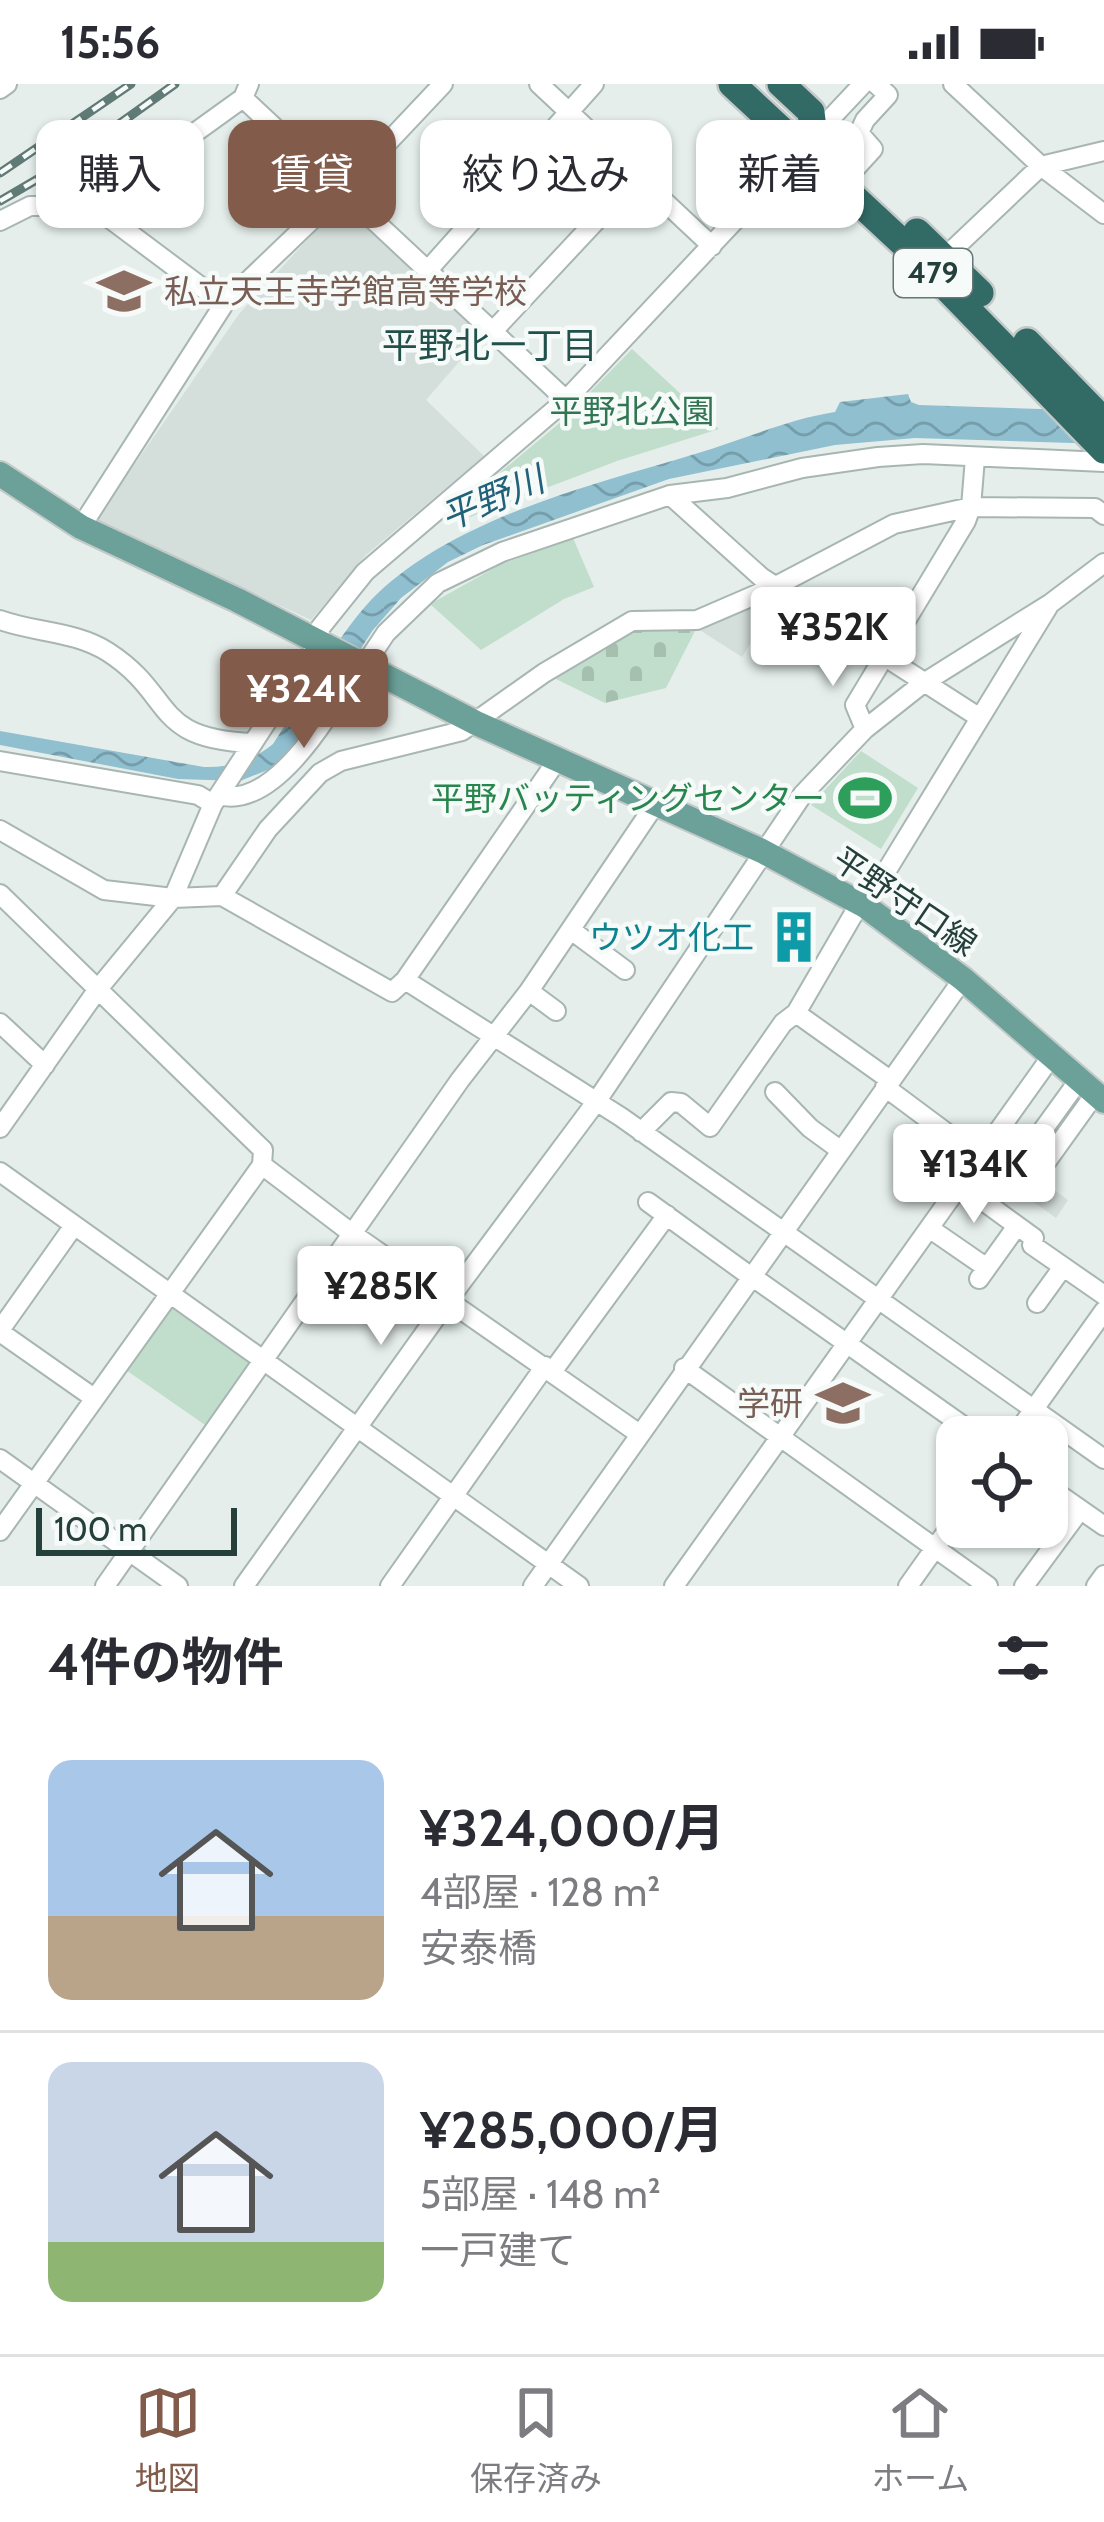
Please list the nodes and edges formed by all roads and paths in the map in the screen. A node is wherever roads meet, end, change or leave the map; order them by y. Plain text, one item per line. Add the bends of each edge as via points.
1 (443, 84) edge
2 (539, 84) edge
3 (594, 84) edge
4 (710, 84) edge
5 (732, 84) edge
6 (758, 84) edge
7 (781, 84) edge
8 (863, 84) edge
9 (876, 84) edge
10 (953, 84) edge
11 (246, 91) edge
12 (568, 111) junction
13 (274, 120) edge
14 (578, 120) edge
15 (749, 120) edge
16 (776, 120) edge
17 (786, 120) edge
18 (810, 120) edge
19 (828, 120) edge
20 (204, 123) edge
21 (864, 126) edge
22 (396, 134) edge
23 (1104, 151) edge
24 (1041, 166) junction
25 (864, 183) edge
26 (864, 204) edge
27 (36, 206) edge
28 (672, 208) edge
29 (1104, 214) edge
30 (0, 221) edge
31 (122, 228) edge
32 (303, 228) edge
33 (383, 228) edge
34 (589, 228) edge
35 (728, 228) edge
36 (712, 246) junction
37 (944, 258) junction
38 (428, 270) junction
39 (224, 304) junction
40 (493, 331) junction
41 (566, 400) junction
42 (1086, 402) edge
43 (1104, 450) edge
44 (975, 458) junction
45 (1104, 462) edge
46 (0, 474) edge
47 (670, 495) junction
48 (971, 507) junction
49 (1104, 515) edge
50 (81, 527) junction
51 (1104, 563) edge
52 (776, 586) junction
53 (1051, 603) junction
54 (0, 620) edge
55 (324, 645) junction
56 (883, 656) junction
57 (360, 664) junction
58 (922, 684) junction
59 (980, 718) junction
60 (476, 723) junction
61 (865, 729) junction
62 (249, 745) junction
63 (558, 759) junction
64 (0, 761) edge
65 (218, 797) junction
66 (656, 803) junction
67 (0, 830) edge
68 (762, 850) junction
69 (0, 894) edge
70 (222, 896) junction
71 (173, 898) junction
72 (862, 904) junction
73 (571, 931) junction
74 (625, 970) dead end
75 (962, 979) junction
76 (405, 980) junction
77 (98, 989) junction
78 (529, 991) junction
79 (556, 1011) dead end
80 (796, 1013) junction
81 (0, 1023) edge
82 (492, 1036) junction
83 (1051, 1057) junction
84 (45, 1065) junction
85 (887, 1084) junction
86 (775, 1092) dead end
87 (1093, 1092) edge
88 (596, 1102) junction
89 (0, 1128) edge
90 (641, 1132) junction
91 (1037, 1138) dead end
92 (840, 1150) junction
93 (979, 1157) junction
94 (262, 1165) junction
95 (0, 1172) edge
96 (1039, 1172) dead end
97 (961, 1184) junction
98 (648, 1202) dead end
99 (667, 1215) junction
100 (1017, 1226) junction
101 (73, 1227) junction
102 (929, 1228) junction
103 (782, 1232) junction
104 (354, 1234) junction
105 (1063, 1267) junction
106 (750, 1276) junction
107 (168, 1294) junction
108 (1104, 1295) edge
109 (879, 1298) junction
110 (449, 1299) junction
111 (1036, 1303) dead end
112 (1104, 1311) edge
113 (0, 1331) edge
114 (847, 1343) junction
115 (263, 1361) junction
116 (684, 1368) junction
117 (549, 1369) junction
118 (94, 1399) junction
119 (1034, 1410) junction
120 (950, 1416) edge
121 (1030, 1416) edge
122 (357, 1428) junction
123 (638, 1432) junction
124 (780, 1438) junction
125 (0, 1459) edge
126 (1104, 1459) edge
127 (34, 1484) junction
128 (453, 1496) junction
129 (1068, 1501) edge
130 (1080, 1510) junction
131 (1104, 1526) edge
132 (0, 1531) edge
133 (935, 1548) junction
134 (130, 1551) junction
135 (548, 1564) junction
136 (1104, 1575) edge
137 (105, 1586) edge
138 (178, 1586) edge
139 (244, 1586) edge
140 (390, 1586) edge
141 (532, 1586) edge
142 (579, 1586) edge
143 (674, 1586) edge
144 (908, 1586) edge
145 (988, 1586) edge
146 (1024, 1586) edge
147 (1096, 1586) edge

1 - 22 street
2 - 12 street
3 - 12 street
4 - 15 highway
5 - 16 highway, 479
6 - 17 highway, 479
7 - 18 highway via 811,112
8 - 19 street
9 - 21 street via 888,94
10 - 24 street
11 - 13 street
11 - 20 street
12 - 14 street
12 - 38 street
23 - 24 street
24 - 29 street
24 - 37 street
25 - 37 highway, 479
26 - 42 highway, 479
27 - 30 street
28 - 36 street
31 - 39 street
32 - 39 street
33 - 38 street
34 - 40 street
35 - 36 street
36 - 41 street
37 - 42 highway, 479
38 - 40 street
39 - 50 street
40 - 41 street
41 - 55 street via 365,572 320,628
42 - 43 highway, 479
44 - 45 street
44 - 47 street via 857,459
44 - 48 street
46 - 50 main road, 平野守口線
47 - 52 street
47 - 57 street via 502,552 438,583
48 - 49 street via 1095,508
48 - 52 street via 895,524
48 - 56 street
50 - 55 main road, 平野守口線
51 - 53 street
52 - 56 street
52 - 60 street via 697,620 632,621
53 - 58 street
53 - 59 street
54 - 62 street via 90,642 122,662 194,735
55 - 57 main road, 平野守口線
55 - 62 street
56 - 58 street
56 - 61 street via 855,705
57 - 60 main road, 平野守口線
57 - 65 street via 295,762 244,794
58 - 59 street
58 - 61 street
59 - 72 street
60 - 63 main road, 平野守口線
60 - 70 street via 320,773
61 - 68 street
62 - 65 street
63 - 66 main road, 平野守口線
63 - 76 street
64 - 65 street
65 - 71 street
66 - 68 main road, 平野守口線
66 - 73 street
67 - 71 street via 104,890
68 - 72 main road, 平野守口線
68 - 88 street
69 - 77 street
70 - 71 street
70 - 76 street via 392,992
71 - 77 street
72 - 75 main road, 平野守口線
72 - 80 street
73 - 74 street
73 - 78 street
75 - 83 main road, 平野守口線
75 - 85 street
76 - 82 street
77 - 84 street
77 - 94 street via 263,1150
78 - 79 street
78 - 82 street
80 - 85 street
80 - 90 street via 710,1127 671,1102
81 - 84 street
82 - 88 street
82 - 104 street
83 - 87 main road, 平野守口線
83 - 93 street
84 - 89 street
85 - 92 street
85 - 93 street
86 - 92 street
87 - 91 street
87 - 96 street
88 - 90 street
88 - 110 street
90 - 103 street
92 - 103 street
93 - 97 street
94 - 104 street
94 - 107 street
95 - 101 street
97 - 100 street
97 - 102 street
98 - 99 street
99 - 106 street
99 - 117 street
100 - 102 street via 983,1274
100 - 105 street
101 - 107 street
101 - 113 street
102 - 109 street
103 - 106 street
103 - 109 street
104 - 110 street
104 - 115 street
105 - 108 street
105 - 111 street
106 - 114 street
106 - 116 street
107 - 115 street
107 - 118 street
109 - 114 street
109 - 119 street
110 - 117 street
110 - 122 street
112 - 119 street
113 - 118 street
114 - 120 street
114 - 124 street
115 - 122 street
115 - 134 street
116 - 123 street
116 - 124 street
117 - 123 street
117 - 128 street
118 - 127 street
119 - 121 street
119 - 126 street
122 - 128 street
122 - 139 street
123 - 135 street
124 - 133 street
124 - 143 street
125 - 127 street
127 - 132 street
127 - 134 street
128 - 135 street
128 - 140 street
129 - 130 street
130 - 131 street
130 - 146 street
133 - 144 street
133 - 145 street
134 - 137 street
134 - 138 street
135 - 141 street
135 - 142 street
136 - 147 street

